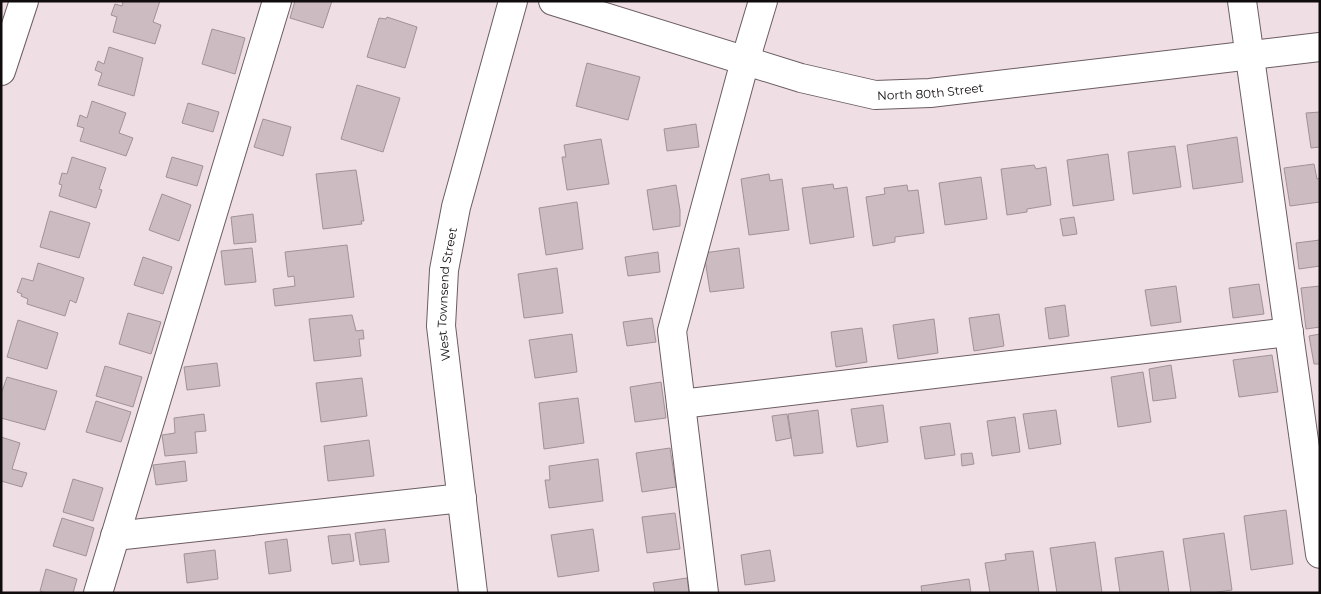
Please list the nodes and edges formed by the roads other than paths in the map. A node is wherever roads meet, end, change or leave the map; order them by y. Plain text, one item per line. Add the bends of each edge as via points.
1 (24, 1) edge
2 (277, 1) edge
3 (513, 1) edge
4 (553, 1) edge
5 (763, 1) edge
6 (1242, 1) edge
7 (1320, 47) edge
8 (1250, 55) junction
9 (744, 60) junction
10 (1, 71) edge
11 (1290, 332) junction
12 (681, 404) junction
13 (462, 498) junction
14 (115, 536) junction
15 (1320, 554) edge
16 (98, 593) edge
17 (473, 593) edge
18 (704, 593) edge

1 - 10 street
2 - 14 street
3 - 13 street, West Townsend Street via 456,207 444,270 441,326
4 - 9 street, North 80th Street
5 - 9 street
6 - 8 street
7 - 8 street, North 80th Street
8 - 9 street, North 80th Street via 930,93 875,95 801,78
8 - 11 street
9 - 12 street via 672,331
11 - 12 street
11 - 15 street
12 - 18 street
13 - 14 street
13 - 17 street, West Townsend Street
14 - 16 street

